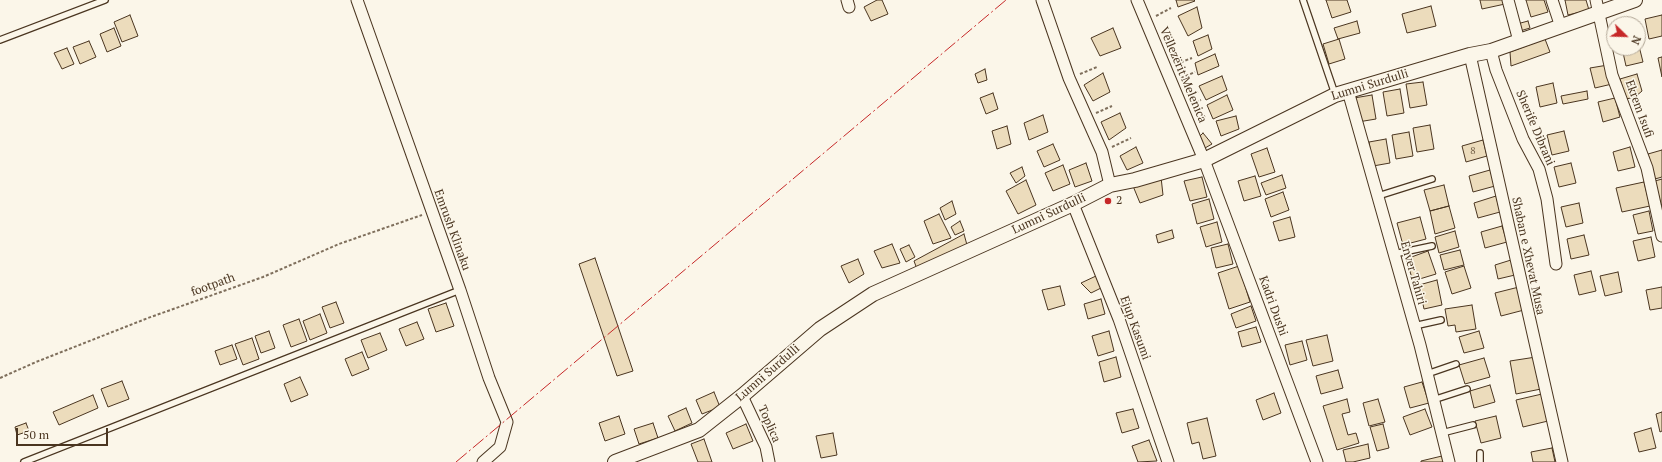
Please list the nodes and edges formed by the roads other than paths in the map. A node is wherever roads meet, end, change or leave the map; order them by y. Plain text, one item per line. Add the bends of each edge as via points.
1 (105, 0) edge
2 (357, 0) edge
3 (1042, 0) edge
4 (1137, 0) edge
5 (1303, 0) edge
6 (1508, 0) edge
7 (1552, 0) edge
8 (1635, 0) edge
9 (1598, 7) edge
10 (1561, 27) junction
11 (0, 40) edge
12 (1519, 41) junction
13 (1492, 51) junction
14 (1470, 55) junction
15 (1342, 93) junction
16 (1204, 160) junction
17 (1432, 179) dead end
18 (1110, 185) junction
19 (1378, 196) junction
20 (1073, 204) junction
21 (1662, 236) edge
22 (1432, 246) dead end
23 (1394, 254) junction
24 (1556, 264) dead end
25 (460, 290) junction
26 (1441, 320) dead end
27 (1414, 326) junction
28 (1456, 364) dead end
29 (1427, 374) junction
30 (1467, 389) dead end
31 (742, 396) junction
32 (1433, 400) junction
33 (1473, 425) dead end
34 (1442, 433) junction
35 (1480, 453) dead end
36 (636, 458) edge
37 (24, 462) edge
38 (483, 462) edge
39 (615, 462) edge
40 (770, 462) edge
41 (1168, 462) edge
42 (1317, 462) edge
43 (1449, 462) edge
44 (1480, 462) edge
45 (1562, 462) edge

1 - 11 lane
2 - 25 street, Emrush Klinaku
3 - 18 street via 1069,78 1102,152
4 - 16 street, Vëllezërit Melenica
5 - 15 lane
6 - 12 street
7 - 10 street
8 - 9 street, Lumni Surdulli
9 - 10 street, Lumni Surdulli
9 - 21 street, Ekrem Isufi via 1612,75 1647,168
10 - 12 street, Lumni Surdulli
12 - 13 street, Lumni Surdulli
13 - 14 street, Lumni Surdulli
13 - 24 street, Sherife Dibrani via 1496,70 1523,139 1539,169 1547,198
14 - 15 street, Lumni Surdulli
14 - 45 street, Shaban e Xhevat Musa
15 - 16 street, Lumni Surdulli
15 - 19 street, Enver Tahiri
16 - 18 street, Lumni Surdulli
16 - 42 street, Kadri Dushi
17 - 19 lane
18 - 20 street, Lumni Surdulli
19 - 23 street, Enver Tahiri
20 - 31 street, Lumni Surdulli via 873,294 820,328
20 - 41 street, Ejup Kasumi via 1119,319
22 - 23 lane
23 - 27 street, Enver Tahiri
25 - 37 lane
25 - 38 street, Emrush Klinaku via 488,378 507,422 500,447
26 - 27 lane
27 - 29 street, Enver Tahiri
28 - 29 lane
29 - 32 street, Enver Tahiri
30 - 32 lane
31 - 36 street, Lumni Surdulli via 699,430
31 - 40 street, Toplica via 766,447
32 - 34 street, Enver Tahiri
33 - 34 lane
34 - 43 street, Enver Tahiri
35 - 44 lane
36 - 39 street, Lumni Surdulli

